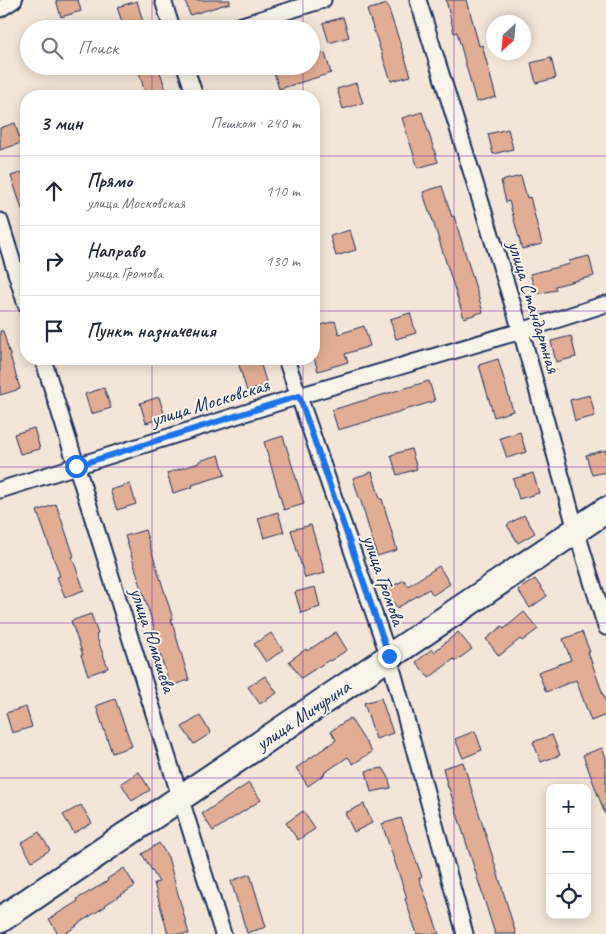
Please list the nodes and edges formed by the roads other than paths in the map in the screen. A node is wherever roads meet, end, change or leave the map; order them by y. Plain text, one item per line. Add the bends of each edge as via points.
1 (14, 0) edge
2 (163, 0) edge
3 (323, 0) edge
4 (418, 0) edge
5 (0, 9) edge
6 (169, 20) edge
7 (257, 20) edge
8 (188, 75) edge
9 (193, 90) edge
10 (0, 221) edge
11 (20, 286) edge
12 (606, 304) edge
13 (522, 331) junction
14 (45, 365) edge
15 (288, 365) edge
16 (299, 396) junction
17 (76, 466) junction
18 (0, 490) edge
19 (606, 510) edge
20 (576, 530) junction
21 (606, 627) edge
22 (389, 656) junction
23 (182, 797) junction
24 (0, 920) edge
25 (223, 934) edge
26 (465, 934) edge

1 - 5 street
2 - 6 street
3 - 7 street
4 - 13 street, улица Стандартная
8 - 9 street
10 - 11 street
12 - 13 street, улица Московская
13 - 16 street, улица Московская
13 - 20 street, улица Стандартная
14 - 17 street, улица Юмашева
15 - 16 street, улица Громова
16 - 17 street, улица Московская
16 - 22 street, улица Громова
17 - 18 street, улица Московская
17 - 23 street, улица Юмашева
19 - 20 main road, улица Мичурина
20 - 21 street, улица Стандартная
20 - 22 main road, улица Мичурина
22 - 23 main road, улица Мичурина
22 - 26 street, улица Громова
23 - 24 main road, улица Мичурина
23 - 25 street, улица Юмашева

